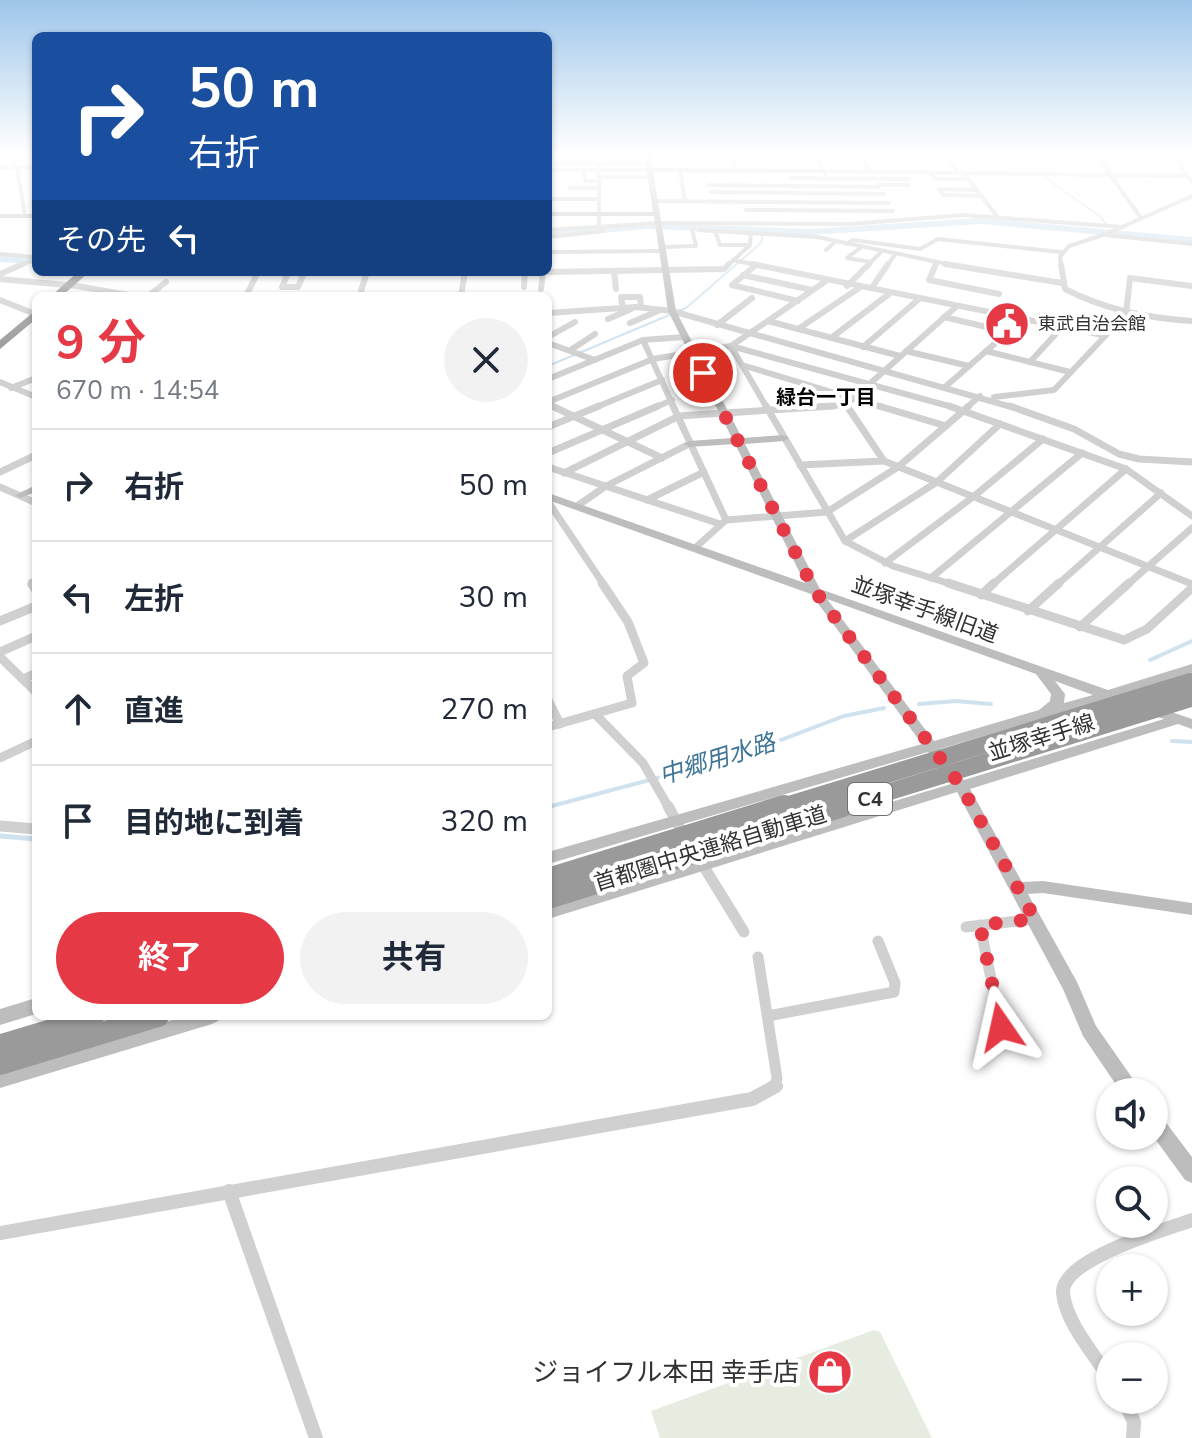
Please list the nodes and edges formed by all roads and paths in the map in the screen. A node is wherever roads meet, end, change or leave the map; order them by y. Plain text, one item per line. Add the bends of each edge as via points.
1 (598, 219) edge
2 (632, 219) edge
3 (657, 219) edge
4 (749, 219) edge
5 (847, 219) edge
6 (910, 219) edge
7 (1032, 219) edge
8 (1139, 219) edge
9 (892, 221) joint
10 (658, 223) junction
11 (849, 224) junction
12 (751, 225) junction
13 (599, 226) junction
14 (1122, 227) junction
15 (692, 229) junction
16 (552, 230) edge
17 (715, 231) junction
18 (751, 232) junction
19 (579, 234) junction
20 (1104, 234) junction
21 (560, 236) junction
22 (552, 237) edge
23 (836, 241) junction
24 (846, 244) junction
25 (1192, 244) edge
26 (750, 245) junction
27 (860, 248) junction
28 (920, 249) junction
29 (826, 250) dead end
30 (662, 251) junction
31 (552, 252) edge
32 (558, 252) junction
33 (1061, 252) junction
34 (581, 253) junction
35 (880, 253) junction
36 (0, 254) edge
37 (603, 254) dead end
38 (894, 256) junction
39 (32, 258) edge
40 (912, 259) junction
41 (733, 260) junction
42 (32, 261) edge
43 (871, 262) junction
44 (937, 263) junction
45 (756, 265) junction
46 (615, 270) junction
47 (665, 270) junction
48 (583, 271) junction
49 (604, 271) junction
50 (552, 272) edge
51 (557, 272) junction
52 (743, 275) junction
53 (0, 276) edge
54 (79, 276) edge
55 (287, 276) edge
56 (303, 276) edge
57 (366, 276) edge
58 (525, 276) edge
59 (544, 276) edge
60 (1006, 276) junction
61 (826, 281) junction
62 (166, 282) dead end
63 (1062, 283) junction
64 (69, 285) junction
65 (847, 286) junction
66 (873, 286) dead end
67 (1192, 286) edge
68 (524, 287) dead end
69 (859, 288) junction
70 (541, 289) dead end
71 (616, 289) dead end
72 (812, 290) junction
73 (361, 291) dead end
74 (61, 292) edge
75 (110, 292) edge
76 (153, 292) edge
77 (889, 294) junction
78 (752, 298) dead end
79 (919, 299) junction
80 (0, 300) edge
81 (798, 301) junction
82 (957, 306) junction
83 (638, 307) junction
84 (623, 308) junction
85 (667, 311) junction
86 (32, 312) edge
87 (552, 313) edge
88 (1126, 314) junction
89 (32, 317) edge
90 (944, 317) junction
91 (1024, 318) junction
92 (608, 319) dead end
93 (768, 321) junction
94 (1192, 321) edge
95 (575, 322) dead end
96 (630, 323) dead end
97 (717, 325) junction
98 (1063, 326) junction
99 (798, 329) junction
100 (1008, 332) junction
101 (751, 333) junction
102 (595, 334) dead end
103 (1103, 335) junction
104 (552, 337) edge
105 (684, 337) junction
106 (831, 338) junction
107 (643, 340) junction
108 (552, 342) edge
109 (0, 346) edge
110 (731, 346) junction
111 (863, 347) junction
112 (572, 349) junction
113 (986, 351) junction
114 (693, 352) junction
115 (903, 354) junction
116 (653, 359) junction
117 (595, 360) junction
118 (1030, 362) junction
119 (742, 365) junction
120 (969, 366) junction
121 (884, 370) junction
122 (1070, 372) junction
123 (552, 377) edge
124 (32, 380) edge
125 (662, 380) junction
126 (0, 382) edge
127 (868, 384) junction
128 (945, 387) junction
129 (11, 388) junction
130 (32, 392) edge
131 (27, 394) junction
132 (32, 396) edge
133 (984, 397) junction
134 (852, 398) junction
135 (672, 400) junction
136 (552, 401) edge
137 (552, 405) edge
138 (846, 405) junction
139 (768, 410) junction
140 (964, 410) junction
141 (725, 413) junction
142 (574, 416) junction
143 (679, 416) junction
144 (1000, 424) junction
145 (552, 425) edge
146 (946, 426) junction
147 (600, 429) junction
148 (784, 438) junction
149 (1043, 439) junction
150 (738, 441) junction
151 (628, 442) junction
152 (689, 444) junction
153 (552, 451) edge
154 (1114, 452) junction
155 (1082, 453) junction
156 (32, 457) edge
157 (662, 458) junction
158 (884, 461) junction
159 (1103, 461) junction
160 (1192, 462) edge
161 (800, 465) junction
162 (898, 467) junction
163 (552, 468) edge
164 (1126, 469) junction
165 (0, 472) edge
166 (704, 472) junction
167 (564, 473) junction
168 (937, 482) junction
169 (606, 486) junction
170 (0, 487) edge
171 (32, 490) edge
172 (1161, 493) junction
173 (20, 495) junction
174 (973, 497) junction
175 (552, 498) edge
176 (647, 500) junction
177 (32, 501) edge
178 (577, 506) junction
179 (552, 508) edge
180 (827, 512) junction
181 (1011, 512) junction
182 (777, 516) junction
183 (1192, 516) edge
184 (723, 522) junction
185 (1192, 528) edge
186 (1055, 530) junction
187 (845, 541) junction
188 (1099, 547) junction
189 (695, 548) junction
190 (885, 563) junction
191 (1148, 567) junction
192 (931, 578) junction
193 (1192, 586) edge
194 (815, 591) junction
195 (981, 595) junction
196 (32, 608) edge
197 (1028, 611) junction
198 (0, 621) edge
199 (1080, 627) junction
200 (32, 638) edge
201 (0, 655) edge
202 (1192, 668) edge
203 (1039, 670) junction
204 (32, 675) edge
205 (23, 679) junction
206 (1192, 681) edge
207 (32, 688) edge
208 (1192, 690) edge
209 (1108, 695) junction
210 (1192, 698) edge
211 (1134, 700) junction
212 (552, 708) edge
213 (595, 714) junction
214 (1039, 715) junction
215 (1188, 720) edge
216 (560, 724) junction
217 (552, 726) edge
218 (32, 743) edge
219 (931, 747) junction
220 (0, 758) edge
221 (961, 786) junction
222 (759, 796) junction
223 (676, 821) junction
224 (0, 826) edge
225 (32, 829) edge
226 (552, 857) edge
227 (703, 865) junction
228 (552, 878) edge
229 (1018, 888) junction
230 (552, 897) edge
231 (1192, 909) edge
232 (552, 911) edge
233 (1035, 919) junction
234 (980, 925) junction
235 (966, 927) dead end
236 (744, 932) dead end
237 (878, 941) dead end
238 (758, 957) dead end
239 (32, 1007) edge
240 (768, 1016) junction
241 (0, 1017) edge
242 (81, 1020) edge
243 (145, 1020) edge
244 (199, 1020) edge
245 (1001, 1027) dead end
246 (130, 1041) junction
247 (0, 1044) edge
248 (0, 1054) edge
249 (0, 1064) edge
250 (1122, 1078) edge
251 (0, 1080) edge
252 (1168, 1141) edge
253 (1192, 1173) edge
254 (229, 1191) junction
255 (1192, 1220) edge
256 (0, 1233) edge
257 (1096, 1357) edge
258 (1130, 1414) edge
259 (316, 1438) edge
260 (1133, 1438) edge

1 - 13 street
2 - 10 street
3 - 10 street
4 - 12 street
5 - 11 street
6 - 9 street
7 - 14 street
8 - 14 street
9 - 11 street
10 - 12 street
10 - 13 street
10 - 15 street
10 - 19 street
10 - 30 street
11 - 12 street
13 - 16 street
14 - 20 street
15 - 17 street
15 - 30 street via 696,246
17 - 18 street
17 - 26 street via 720,245
18 - 23 street
18 - 26 street
19 - 21 street
19 - 34 street
20 - 25 street
20 - 33 street
21 - 22 street
21 - 32 street
23 - 24 street
23 - 29 street
24 - 27 street
24 - 28 street via 853,240
26 - 41 street
27 - 35 street
27 - 43 street via 847,258
28 - 33 street via 938,239
28 - 40 street
30 - 34 street
30 - 46 street via 616,257
30 - 47 street
31 - 32 street
32 - 34 street
32 - 51 street
33 - 63 street
34 - 48 street
35 - 38 street
35 - 43 street
36 - 39 street
37 - 49 street
38 - 40 street
38 - 66 street
40 - 44 street
41 - 45 street
41 - 47 street via 724,269
42 - 53 street
43 - 65 street
44 - 60 street
44 - 60 street via 929,280 1000,295
45 - 52 street
45 - 61 street
46 - 47 street
46 - 49 street
46 - 71 street
47 - 85 street
48 - 49 street
48 - 51 street
50 - 51 street
52 - 72 street
52 - 81 street via 732,285
53 - 64 street
54 - 64 highway
55 - 56 street via 282,287 298,287
57 - 73 street
58 - 68 street
59 - 70 street
60 - 63 street
61 - 65 street
61 - 72 street
62 - 76 street
63 - 88 street via 1091,303
64 - 74 highway
64 - 75 street
65 - 69 street
67 - 88 street via 1130,278
69 - 77 street
69 - 99 street
72 - 81 street
77 - 79 street
77 - 106 street
78 - 97 street
79 - 82 street
79 - 111 street
80 - 86 street
81 - 93 street
82 - 90 street
82 - 91 street
83 - 84 street
83 - 84 street via 640,297 621,297
83 - 85 street
83 - 92 street
84 - 87 street
85 - 96 street
85 - 97 street
85 - 105 street
88 - 94 street
88 - 103 street
89 - 109 highway
90 - 100 street
90 - 115 street
91 - 98 street
91 - 100 street
93 - 99 street
93 - 101 street
95 - 104 street
97 - 101 street
98 - 103 street
98 - 118 street
99 - 106 street
100 - 113 street
101 - 110 street
101 - 121 street
102 - 112 street
103 - 122 street
105 - 107 street
105 - 114 street
106 - 111 street
107 - 116 street
107 - 117 street
108 - 112 street
110 - 114 street
110 - 119 street
110 - 127 street
111 - 115 street
112 - 117 street
113 - 118 street
113 - 120 street
114 - 116 street
114 - 141 street
115 - 120 street
115 - 121 street
116 - 125 street
116 - 136 street
117 - 123 street
118 - 122 street
119 - 134 street
119 - 139 street
120 - 128 street
121 - 127 street
121 - 128 street
122 - 133 street via 1048,393
124 - 129 street
125 - 135 street
125 - 142 street
126 - 129 street
127 - 134 street
127 - 140 street
128 - 133 street
129 - 131 street
130 - 131 street
131 - 132 street
133 - 140 street
133 - 154 street via 1074,429
134 - 138 street
134 - 146 street
135 - 143 street
135 - 147 street
137 - 142 street
138 - 139 street
138 - 158 street
139 - 141 street
139 - 148 street
140 - 144 street
140 - 146 street
141 - 143 street
141 - 150 street
142 - 145 street
142 - 147 street
143 - 151 street
143 - 152 street
144 - 149 street
144 - 168 street
146 - 162 street
147 - 151 street
147 - 153 street
148 - 150 street
148 - 161 street
149 - 155 street
149 - 174 street
150 - 152 street
150 - 182 street
151 - 157 street
151 - 167 street
152 - 157 street
152 - 166 street
154 - 159 street
154 - 160 street
155 - 159 street
155 - 181 street
156 - 165 street
157 - 169 street
158 - 161 street
158 - 162 street
159 - 164 street
161 - 180 street
162 - 168 street
162 - 180 street
163 - 167 street
164 - 172 street
164 - 186 street
166 - 176 street
166 - 184 street
167 - 169 street
168 - 174 street
168 - 187 street
169 - 176 street
169 - 178 street
170 - 173 street
171 - 173 street
172 - 183 street
172 - 188 street
173 - 177 street
174 - 181 street
174 - 190 street
175 - 178 street, 並塚幸手線旧道
176 - 184 street
178 - 189 street, 並塚幸手線旧道
179 - 213 street via 628,622 644,663 627,676 632,703
180 - 182 street
180 - 187 street
181 - 186 street
181 - 192 street
182 - 184 street
182 - 194 street
184 - 189 street
185 - 191 street
186 - 188 street
186 - 195 street
187 - 190 street
188 - 191 street
188 - 197 street
189 - 194 street, 並塚幸手線旧道
190 - 192 street
191 - 193 street
191 - 199 street
192 - 195 street
193 - 199 street via 1147,629 1124,640
194 - 203 street, 並塚幸手線旧道
194 - 219 street
195 - 197 street
196 - 198 street
197 - 199 street
200 - 201 street
201 - 205 street
202 - 209 street
203 - 209 street, 並塚幸手線旧道
203 - 214 street via 1056,687 1058,698
204 - 205 street
205 - 207 street
206 - 211 highway, 首都圏中央連絡自動車道 / C4, bridge
208 - 211 street via 1155,702
209 - 211 street
209 - 214 street, 並塚幸手線
209 - 215 street, 並塚幸手線
210 - 230 highway, 首都圏中央連絡自動車道 / C4, bridge
211 - 228 highway, 首都圏中央連絡自動車道 / C4, bridge
212 - 216 street
213 - 216 street
213 - 223 street via 631,750
214 - 219 street, 並塚幸手線
215 - 221 street, 並塚幸手線
216 - 217 street
218 - 220 street
219 - 221 street
219 - 222 street, 並塚幸手線
221 - 222 street via 928,773 863,789 819,785
221 - 227 street, 並塚幸手線
221 - 229 street
222 - 223 street, 並塚幸手線
223 - 226 street, 並塚幸手線
223 - 227 street
224 - 225 street
227 - 232 street, 並塚幸手線
227 - 236 street
229 - 231 street
229 - 233 street
233 - 234 street
233 - 250 street via 1089,1030
234 - 235 street
234 - 245 street
237 - 240 street via 894,992
238 - 240 street
239 - 241 street
240 - 254 street via 776,1087 752,1099
242 - 247 highway
243 - 249 highway, bridge
244 - 246 street
246 - 248 street via 70,1051 38,1044
246 - 251 street
252 - 253 street
254 - 256 street
254 - 259 street
255 - 257 street via 1085,1261 1066,1280 1063,1291 1070,1316
258 - 260 street

